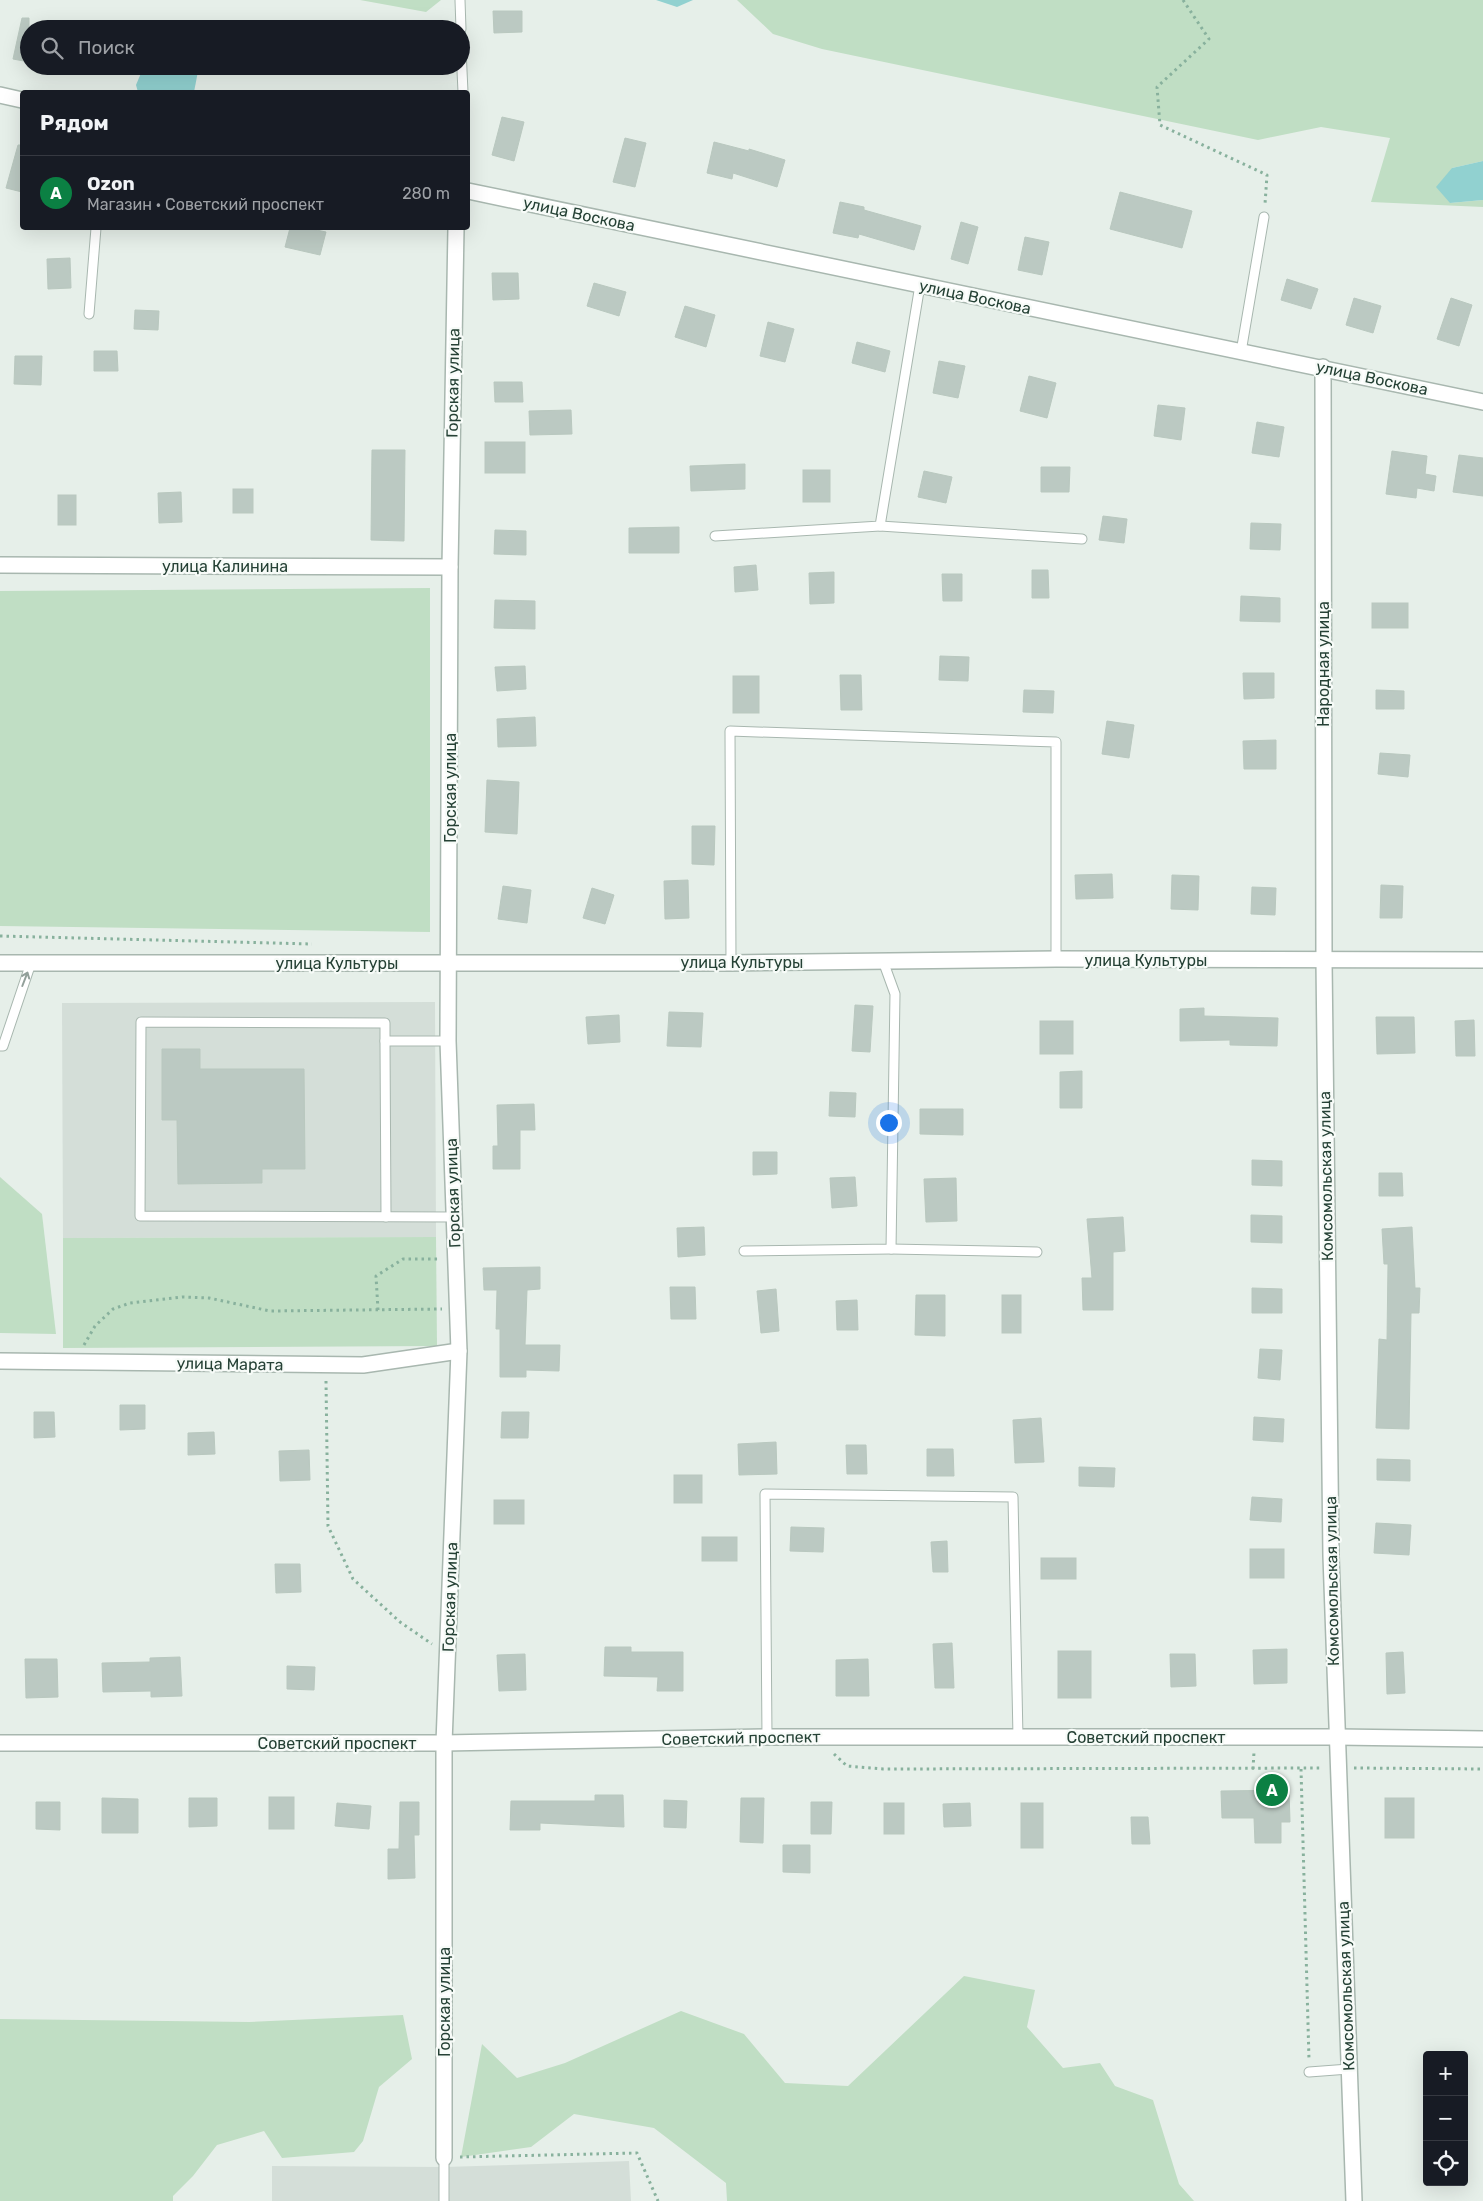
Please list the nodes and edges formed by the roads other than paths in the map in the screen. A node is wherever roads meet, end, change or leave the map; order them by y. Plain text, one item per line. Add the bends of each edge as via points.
1 (460, 0) edge
2 (460, 20) edge
3 (462, 75) edge
4 (463, 90) edge
5 (0, 95) edge
6 (20, 100) edge
7 (470, 191) edge
8 (1264, 217) road end
9 (96, 230) edge
10 (456, 230) edge
11 (920, 285) junction
12 (89, 314) dead end
13 (1241, 352) junction
14 (1323, 367) junction
15 (1483, 402) edge
16 (880, 526) junction
17 (715, 536) dead end
18 (1082, 539) dead end
19 (0, 565) edge
20 (450, 567) junction
21 (1056, 959) junction
22 (1483, 960) edge
23 (883, 961) junction
24 (1324, 961) junction
25 (0, 963) edge
26 (31, 963) junction
27 (449, 963) junction
28 (731, 963) junction
29 (385, 1041) junction
30 (448, 1041) junction
31 (0, 1046) edge
32 (386, 1217) junction
33 (454, 1217) junction
34 (891, 1249) junction
35 (744, 1251) dead end
36 (1037, 1252) dead end
37 (459, 1351) junction
38 (0, 1361) edge
39 (766, 1737) junction
40 (1018, 1737) junction
41 (1337, 1737) junction
42 (1483, 1739) edge
43 (0, 1743) edge
44 (444, 1743) junction
45 (1349, 2069) junction
46 (1309, 2072) road end
47 (444, 2158) joint
48 (444, 2201) edge
49 (1354, 2201) edge

1 - 2 lane
3 - 4 lane
5 - 6 street
7 - 11 street, улица Воскова
8 - 13 lane
9 - 12 lane
10 - 20 street, Горская улица
11 - 13 street, улица Воскова
11 - 16 lane
13 - 14 street, улица Воскова
14 - 15 street, улица Воскова
14 - 24 street, Народная улица
16 - 17 lane
16 - 18 lane
19 - 20 street, улица Калинина
20 - 27 street, Горская улица
21 - 23 street, улица Культуры
21 - 24 street, улица Культуры
21 - 28 lane via 1056,742 730,731
22 - 24 street, улица Культуры
23 - 28 street, улица Культуры
23 - 34 lane via 895,994
24 - 41 street, Комсомольская улица via 1331,1556
25 - 26 street, улица Культуры
26 - 27 street, улица Культуры
31 -> 26 lane via 3,1046
27 - 28 street, улица Культуры
27 - 30 street, Горская улица
29 - 30 lane
29 - 32 lane
29 - 32 lane via 385,1023 141,1022 140,1216
30 - 33 street, Горская улица
32 - 33 lane
33 - 37 street, Горская улица
34 - 35 lane
34 - 36 lane
37 - 38 street, улица Марата via 363,1365
37 - 44 street, Горская улица
39 - 40 street, Советский проспект
39 - 40 lane via 764,1494 1013,1497
39 - 44 street, Советский проспект
40 - 41 street, Советский проспект
41 - 42 street, Советский проспект
41 - 45 street, Комсомольская улица
43 - 44 street, Советский проспект
44 - 47 street, Горская улица
45 - 46 lane
45 - 49 street, Комсомольская улица
47 - 48 lane

